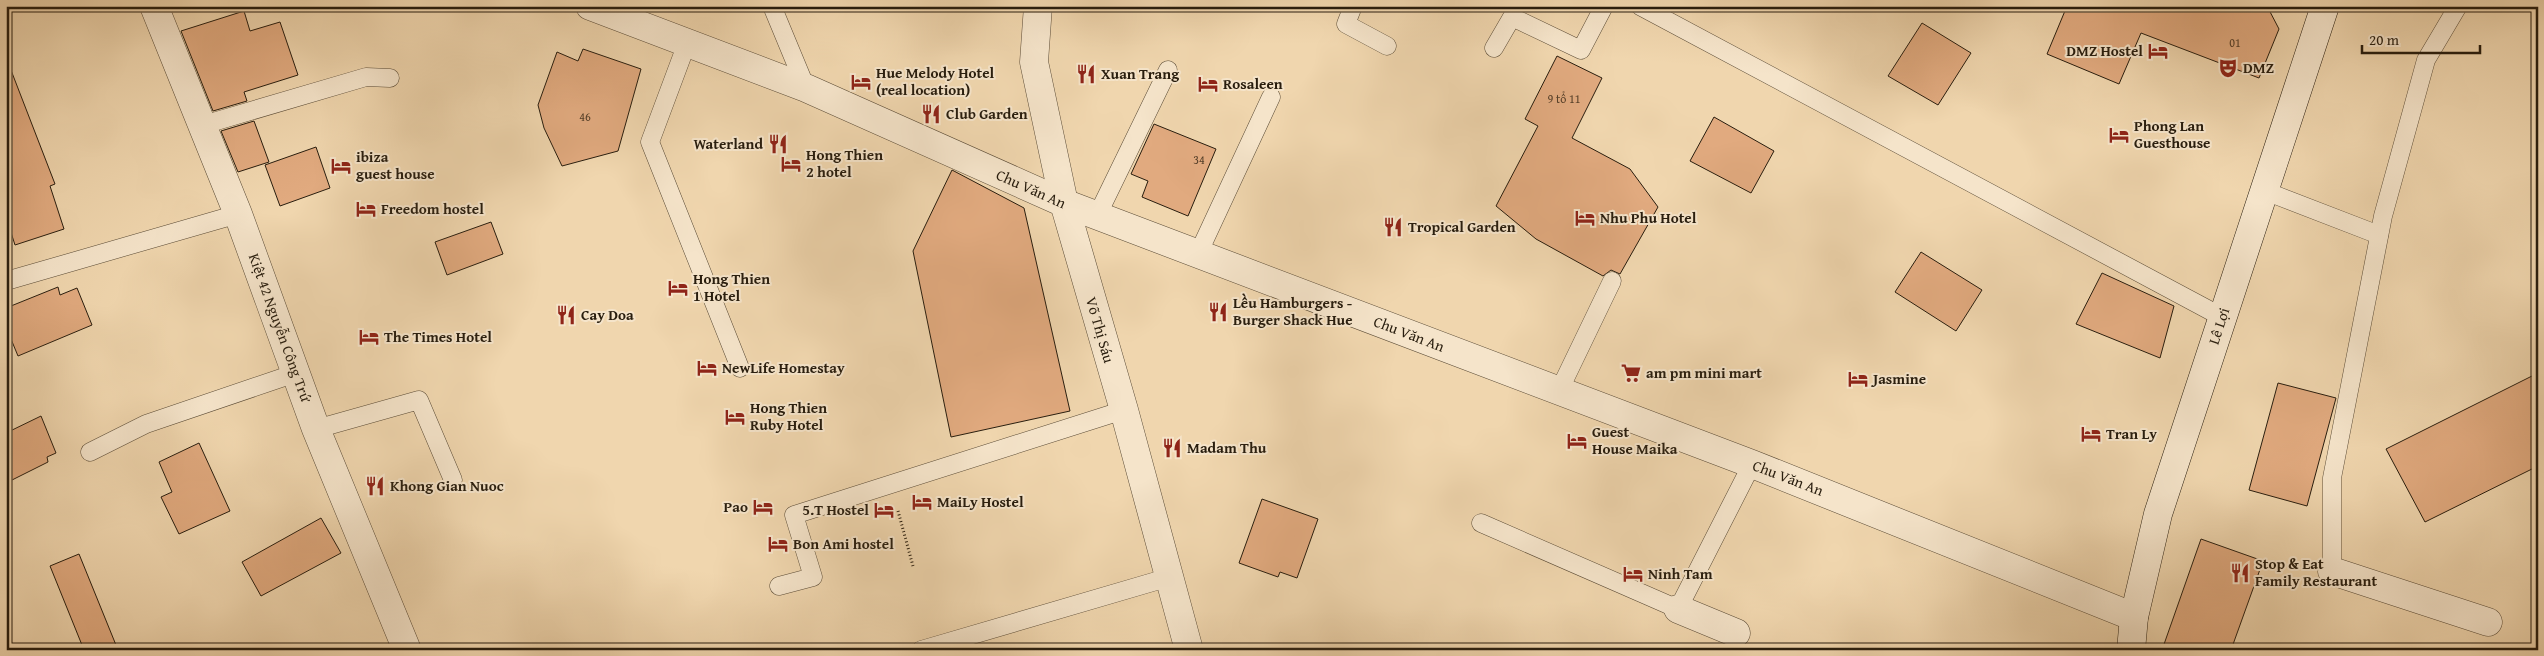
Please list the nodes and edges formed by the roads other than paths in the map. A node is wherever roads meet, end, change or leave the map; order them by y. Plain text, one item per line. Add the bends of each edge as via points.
1 (154, 6) edge
2 (590, 6) edge
3 (772, 6) edge
4 (1038, 6) edge
5 (1353, 6) edge
6 (1604, 6) edge
7 (1640, 6) edge
8 (2325, 6) edge
9 (2458, 6) edge
10 (687, 43) junction
11 (1387, 46) dead end
12 (1494, 48) dead end
13 (1168, 70) dead end
14 (390, 78) dead end
15 (806, 88) junction
16 (1271, 97) dead end
17 (203, 125) junction
18 (2266, 191) junction
19 (1064, 204) junction
20 (238, 214) junction
21 (1097, 216) junction
22 (2379, 235) junction
23 (1198, 254) junction
24 (6, 281) edge
25 (1612, 281) dead end
26 (2222, 317) junction
27 (740, 368) dead end
28 (296, 373) junction
29 (1559, 391) junction
30 (1124, 410) junction
31 (316, 429) junction
32 (90, 452) dead end
33 (1752, 464) junction
34 (453, 480) dead end
35 (1481, 523) dead end
36 (2332, 572) joint
37 (1170, 577) junction
38 (779, 586) dead end
39 (1678, 609) junction
40 (2134, 617) junction
41 (2488, 622) dead end
42 (1736, 633) dead end
43 (407, 650) edge
44 (921, 650) edge
45 (1189, 650) edge
46 (2131, 650) edge

1 - 17 street, Kiệt 42 Nguyễn Công Trứ
2 - 10 street, Chu Văn An
3 - 15 lane
4 - 19 street, Võ Thị Sáu via 1034,62
5 - 11 lane via 1346,24
6 - 12 lane via 1581,50 1512,17
7 - 26 lane
8 - 18 street, Lê Lợi
9 - 22 lane via 2426,60
10 - 15 street, Chu Văn An
10 - 27 lane via 650,142
13 - 21 lane
14 - 17 lane via 366,77
15 - 19 street, Chu Văn An
16 - 23 lane
17 - 20 street, Kiệt 42 Nguyễn Công Trứ
18 - 22 lane
18 - 26 street, Lê Lợi
19 - 21 street, Chu Văn An
19 - 30 street, Võ Thị Sáu
20 - 24 lane
20 - 28 street, Kiệt 42 Nguyễn Công Trứ
21 - 23 street, Chu Văn An
22 - 36 lane via 2332,478
23 - 29 street, Chu Văn An
25 - 29 lane
26 - 40 street, Lê Lợi via 2158,514
28 - 31 street, Kiệt 42 Nguyễn Công Trứ
28 - 32 lane via 146,424
29 - 33 street, Chu Văn An
30 - 37 street, Võ Thị Sáu
30 - 38 lane via 794,515 813,576
31 - 34 lane via 418,400
31 - 43 street, Kiệt 42 Nguyễn Công Trứ
33 - 39 lane
33 - 40 street, Chu Văn An
35 - 39 lane
36 - 41 street
37 - 44 lane
37 - 45 street, Võ Thị Sáu
39 - 42 street
40 - 46 street, Lê Lợi

